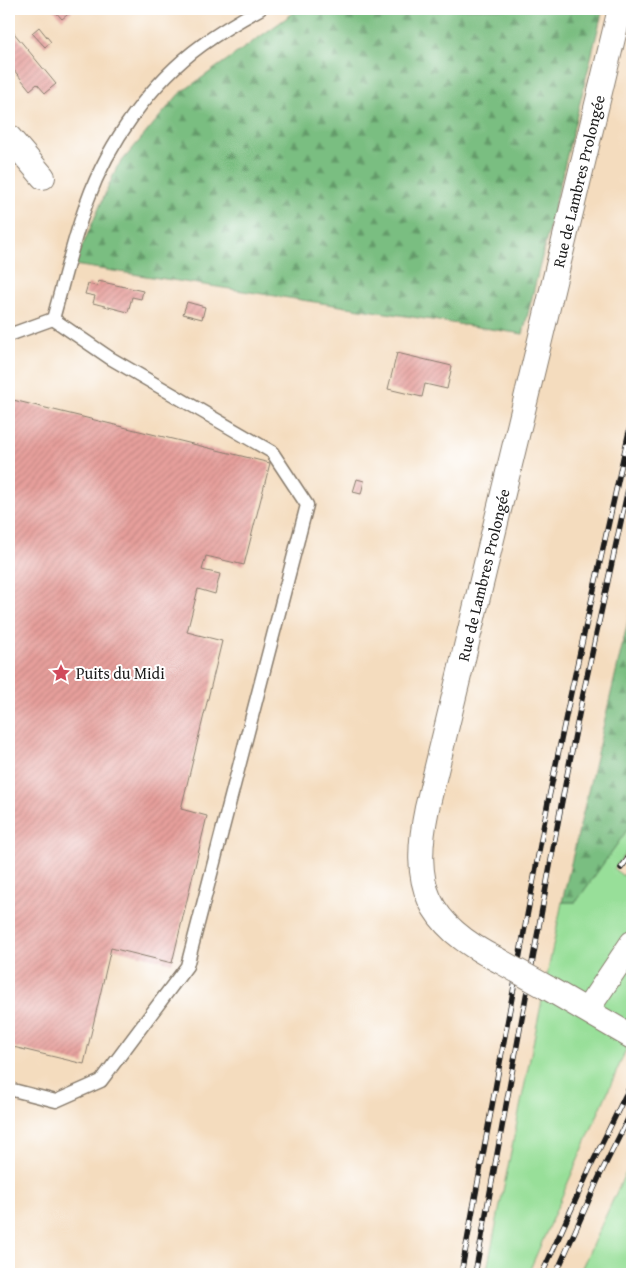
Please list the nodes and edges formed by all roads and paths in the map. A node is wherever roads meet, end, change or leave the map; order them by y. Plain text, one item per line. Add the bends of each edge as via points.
1 (260, 9) edge
2 (620, 9) edge
3 (9, 137) edge
4 (42, 177) dead end
5 (53, 319) junction
6 (9, 335) edge
7 (632, 942) edge
8 (587, 1010) junction
9 (632, 1037) edge
10 (9, 1089) edge

1 - 5 lane via 222,31 189,56 155,90 123,130 86,203
2 - 8 street, Rue de Lambres Prolongée, bridge via 427,808 420,859 426,888 446,926 466,943
3 - 4 street
5 - 6 lane
5 - 10 lane via 110,358 272,452 307,504 187,966 101,1081 56,1101
7 - 8 street
8 - 9 street, Rue de Lambres Prolongée

